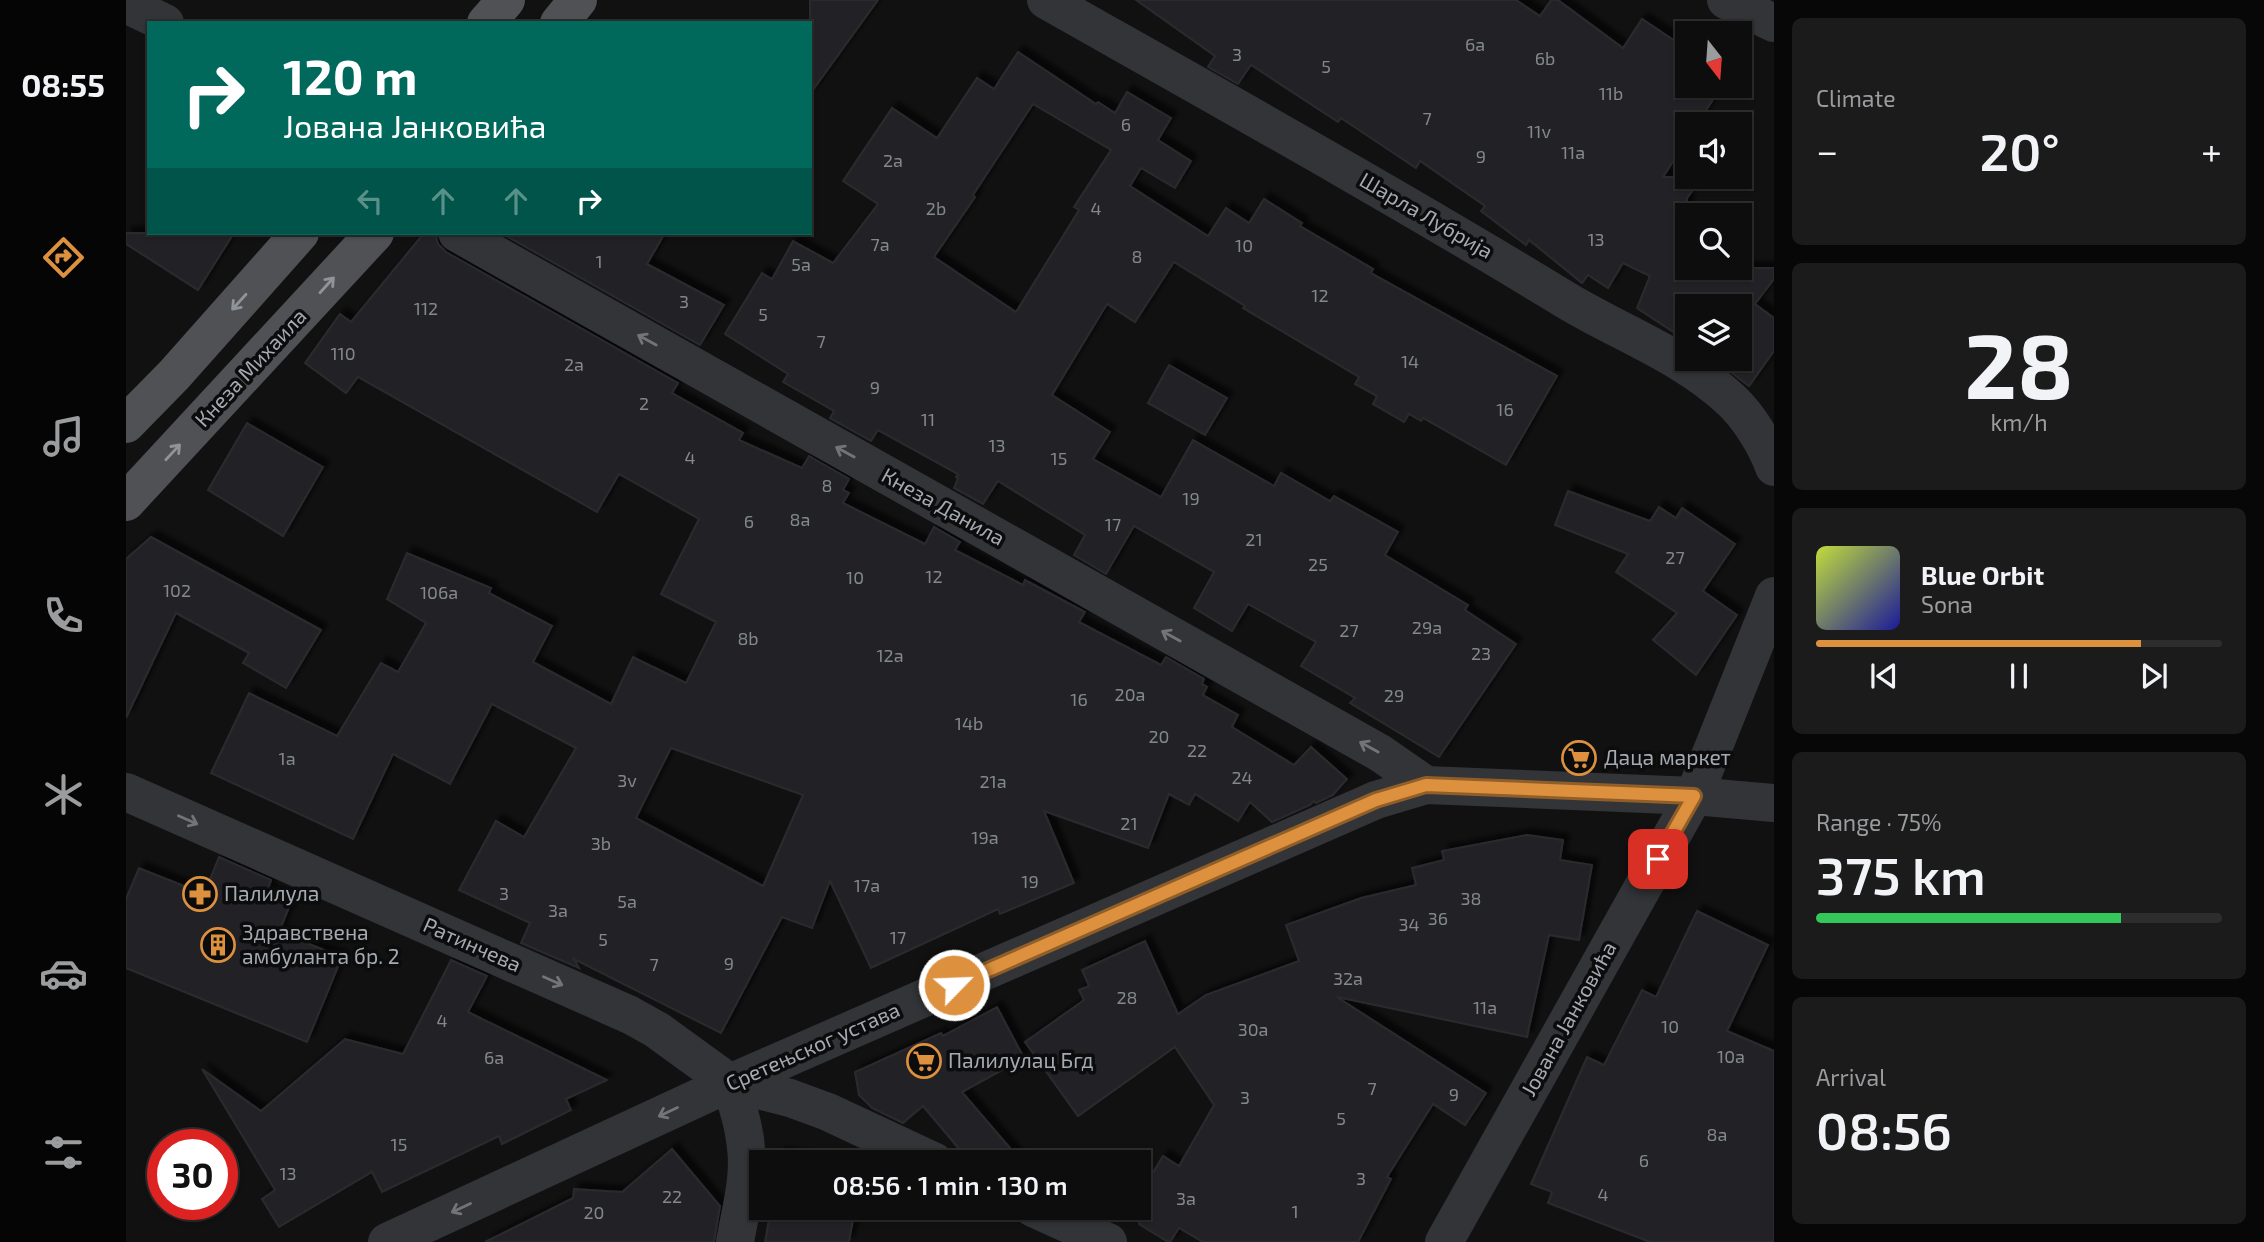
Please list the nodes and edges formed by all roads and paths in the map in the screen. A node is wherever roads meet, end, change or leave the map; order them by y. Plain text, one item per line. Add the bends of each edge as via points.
1 (506, 0) edge
2 (578, 0) edge
3 (1046, 0) edge
4 (1726, 0) edge
5 (126, 4) edge
6 (1086, 9) edge
7 (161, 21) edge
8 (488, 21) edge
9 (561, 21) edge
10 (1774, 23) edge
11 (298, 235) edge
12 (373, 235) edge
13 (461, 235) edge
14 (126, 424) edge
15 (1774, 467) edge
16 (126, 502) edge
17 (1774, 596) edge
18 (1426, 785) junction
19 (126, 792) edge
20 (1694, 796) junction
21 (1774, 803) edge
22 (730, 1083) junction
23 (909, 1150) edge
24 (1059, 1220) edge
25 (387, 1242) edge
26 (735, 1242) edge
27 (1108, 1242) edge
28 (1444, 1242) edge

1 - 8 main road
2 - 9 main road
3 - 6 street, Шарла Лубрија
4 - 10 street
5 - 7 street
6 - 15 street, Шарла Лубрија via 1603,323 1695,371 1733,402 1754,428
11 -> 14 main road
16 -> 12 main road, Кнеза Михаила
18 -> 13 street, Кнеза Данила via 1380,753
17 - 20 street
18 - 20 street, Сретењског устава
18 - 22 street, Сретењског устава via 1376,800
19 -> 22 street, Ратинчева via 630,1015
20 - 21 street, Сретењског устава
20 - 28 street, Јована Јанковића
22 - 23 street via 828,1112
22 -> 25 street, Сретењског устава
22 - 26 street via 747,1150
24 - 27 street

